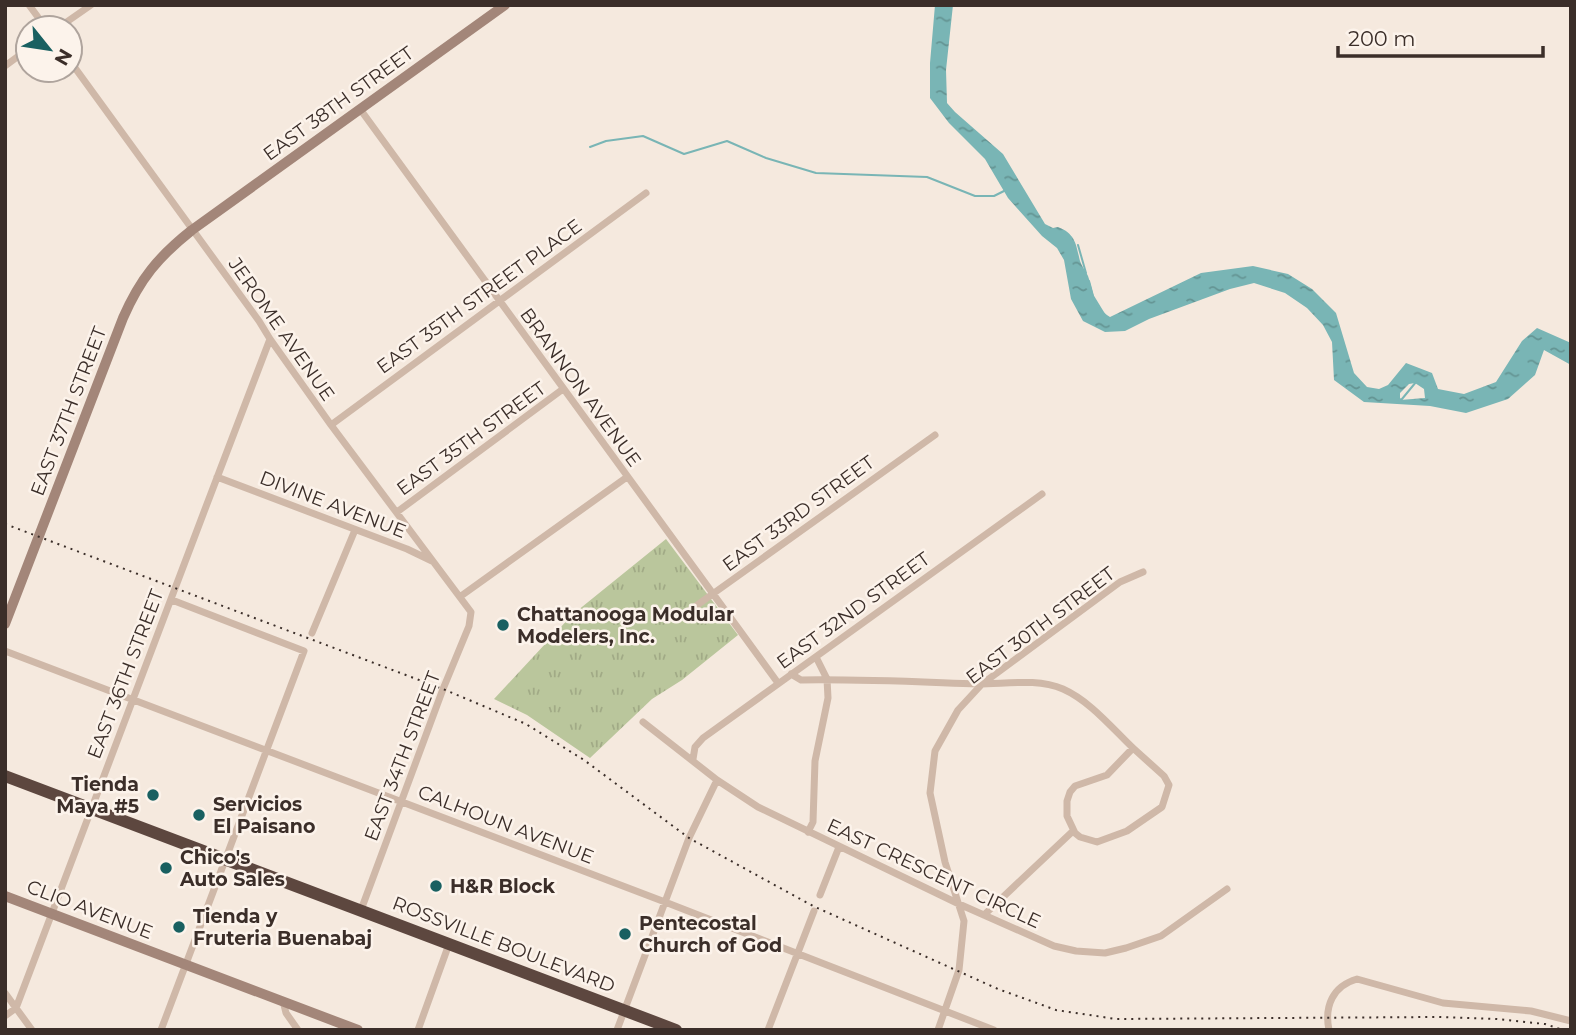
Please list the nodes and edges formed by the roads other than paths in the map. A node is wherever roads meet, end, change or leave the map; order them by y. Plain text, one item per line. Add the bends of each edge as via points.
1 (505, 5) edge
2 (84, 80) edge
3 (360, 109) junction
4 (646, 193) dead end
5 (192, 230) junction
6 (499, 301) junction
7 (270, 339) junction
8 (563, 389) junction
9 (331, 425) junction
10 (935, 435) dead end
11 (217, 477) junction
12 (627, 477) junction
13 (1042, 494) dead end
14 (397, 512) junction
15 (355, 530) junction
16 (436, 563) junction
17 (1143, 572) dead end
18 (711, 594) junction
19 (461, 596) junction
20 (172, 600) junction
21 (471, 612) joint
22 (679, 618) dead end
23 (5, 624) edge
24 (312, 633) dead end
25 (5, 651) edge
26 (816, 657) junction
27 (791, 674) junction
28 (827, 679) junction
29 (778, 683) junction
30 (982, 684) junction
31 (132, 698) junction
32 (643, 722) dead end
33 (1133, 748) junction
34 (268, 750) junction
35 (693, 759) junction
36 (5, 776) edge
37 (717, 780) junction
38 (401, 801) junction
39 (90, 807) junction
40 (1073, 831) junction
41 (808, 832) junction
42 (839, 847) junction
43 (226, 859) junction
44 (1227, 889) dead end
45 (820, 895) dead end
46 (5, 896) edge
47 (665, 902) junction
48 (959, 904) junction
49 (361, 910) junction
50 (814, 911) dead end
51 (51, 913) junction
52 (984, 915) junction
53 (449, 944) junction
54 (797, 953) junction
55 (187, 964) junction
56 (5, 993) edge
57 (283, 1001) junction
58 (16, 1008) junction
59 (625, 1011) junction
60 (945, 1011) junction
61 (5, 1016) edge
62 (1571, 1021) edge
63 (165, 1029) edge
64 (32, 1030) edge
65 (298, 1030) edge
66 (358, 1030) edge
67 (418, 1030) edge
68 (617, 1030) edge
69 (676, 1030) edge
70 (768, 1030) edge
71 (938, 1030) edge
72 (994, 1030) edge
73 (1329, 1030) edge

1 - 3 main road, EAST 38TH STREET
2 - 5 street, JEROME AVENUE
3 - 5 main road, EAST 38TH STREET
3 - 6 street, BRANNON AVENUE
4 - 6 street, EAST 35TH STREET PLACE
5 - 7 street, JEROME AVENUE
5 - 23 main road, EAST 37TH STREET via 165,251 135,291
6 - 8 street, BRANNON AVENUE
6 - 9 street, EAST 35TH STREET PLACE
7 - 9 street, JEROME AVENUE
7 - 11 street, EAST 36TH STREET
8 - 12 street, BRANNON AVENUE
8 - 14 street, EAST 35TH STREET
9 - 14 street, JEROME AVENUE
10 - 18 street, EAST 33RD STREET
11 - 15 street, DIVINE AVENUE
11 - 20 street, EAST 36TH STREET
12 - 18 street, BRANNON AVENUE
12 - 19 street
13 - 26 street, EAST 32ND STREET
14 - 16 street, JEROME AVENUE
15 - 16 street, DIVINE AVENUE
15 - 24 street
16 - 19 street, JEROME AVENUE
17 - 30 street, EAST 30TH STREET via 1120,582
18 - 22 street, EAST 33RD STREET
18 - 29 street, BRANNON AVENUE
19 - 21 street, JEROME AVENUE
20 - 31 street, EAST 36TH STREET
20 - 34 street via 304,651
21 - 38 street, EAST 34TH STREET
25 - 31 street, CALHOUN AVENUE
26 - 27 street, EAST 32ND STREET
26 - 28 street
27 - 28 street via 801,680
27 - 29 street, EAST 32ND STREET
28 - 30 street
28 - 41 street via 828,698 815,761 813,822
29 - 35 street, EAST 32ND STREET via 703,738
30 - 33 street via 1027,682 1062,689
30 - 48 street, EAST 30TH STREET via 958,710 935,751 932,770 930,793 936,823
31 - 34 street, CALHOUN AVENUE
31 - 39 street, EAST 36TH STREET
32 - 35 street, EAST CRESCENT CIRCLE
33 - 40 street via 1107,775 1070,792 1067,816
33 - 40 street via 1169,785 1162,807 1127,831 1097,842
34 - 38 street, CALHOUN AVENUE
34 - 43 street
35 - 37 street, EAST CRESCENT CIRCLE
36 - 39 highway, ROSSVILLE BOULEVARD
37 - 41 street, EAST CRESCENT CIRCLE
37 - 47 street
38 - 47 street, CALHOUN AVENUE
38 - 49 street, EAST 34TH STREET
39 - 43 highway, ROSSVILLE BOULEVARD
39 - 51 street, EAST 36TH STREET
40 - 52 street
41 - 42 street, EAST CRESCENT CIRCLE
42 - 45 street
42 - 48 street, EAST CRESCENT CIRCLE
43 - 49 highway, ROSSVILLE BOULEVARD
43 - 55 street
44 - 52 street, EAST CRESCENT CIRCLE via 1161,936 1105,953 1054,946
46 - 51 main road, CLIO AVENUE
47 - 54 street, CALHOUN AVENUE
47 - 59 street
48 - 52 street, EAST CRESCENT CIRCLE
48 - 60 street, EAST 30TH STREET via 963,946
49 - 53 highway, ROSSVILLE BOULEVARD
50 - 54 street
51 - 55 main road, CLIO AVENUE
51 - 58 street, EAST 36TH STREET
53 - 59 highway, ROSSVILLE BOULEVARD
53 - 67 street
54 - 60 street, CALHOUN AVENUE
54 - 70 street
55 - 57 main road, CLIO AVENUE
55 - 63 street
56 - 58 street
57 - 65 street
57 - 66 main road, CLIO AVENUE
58 - 61 street
58 - 64 street
59 - 68 street
59 - 69 highway, ROSSVILLE BOULEVARD
60 - 71 street, EAST 30TH STREET
60 - 72 street, CALHOUN AVENUE
62 - 73 street via 1531,1011 1443,1003 1357,979 1332,997

